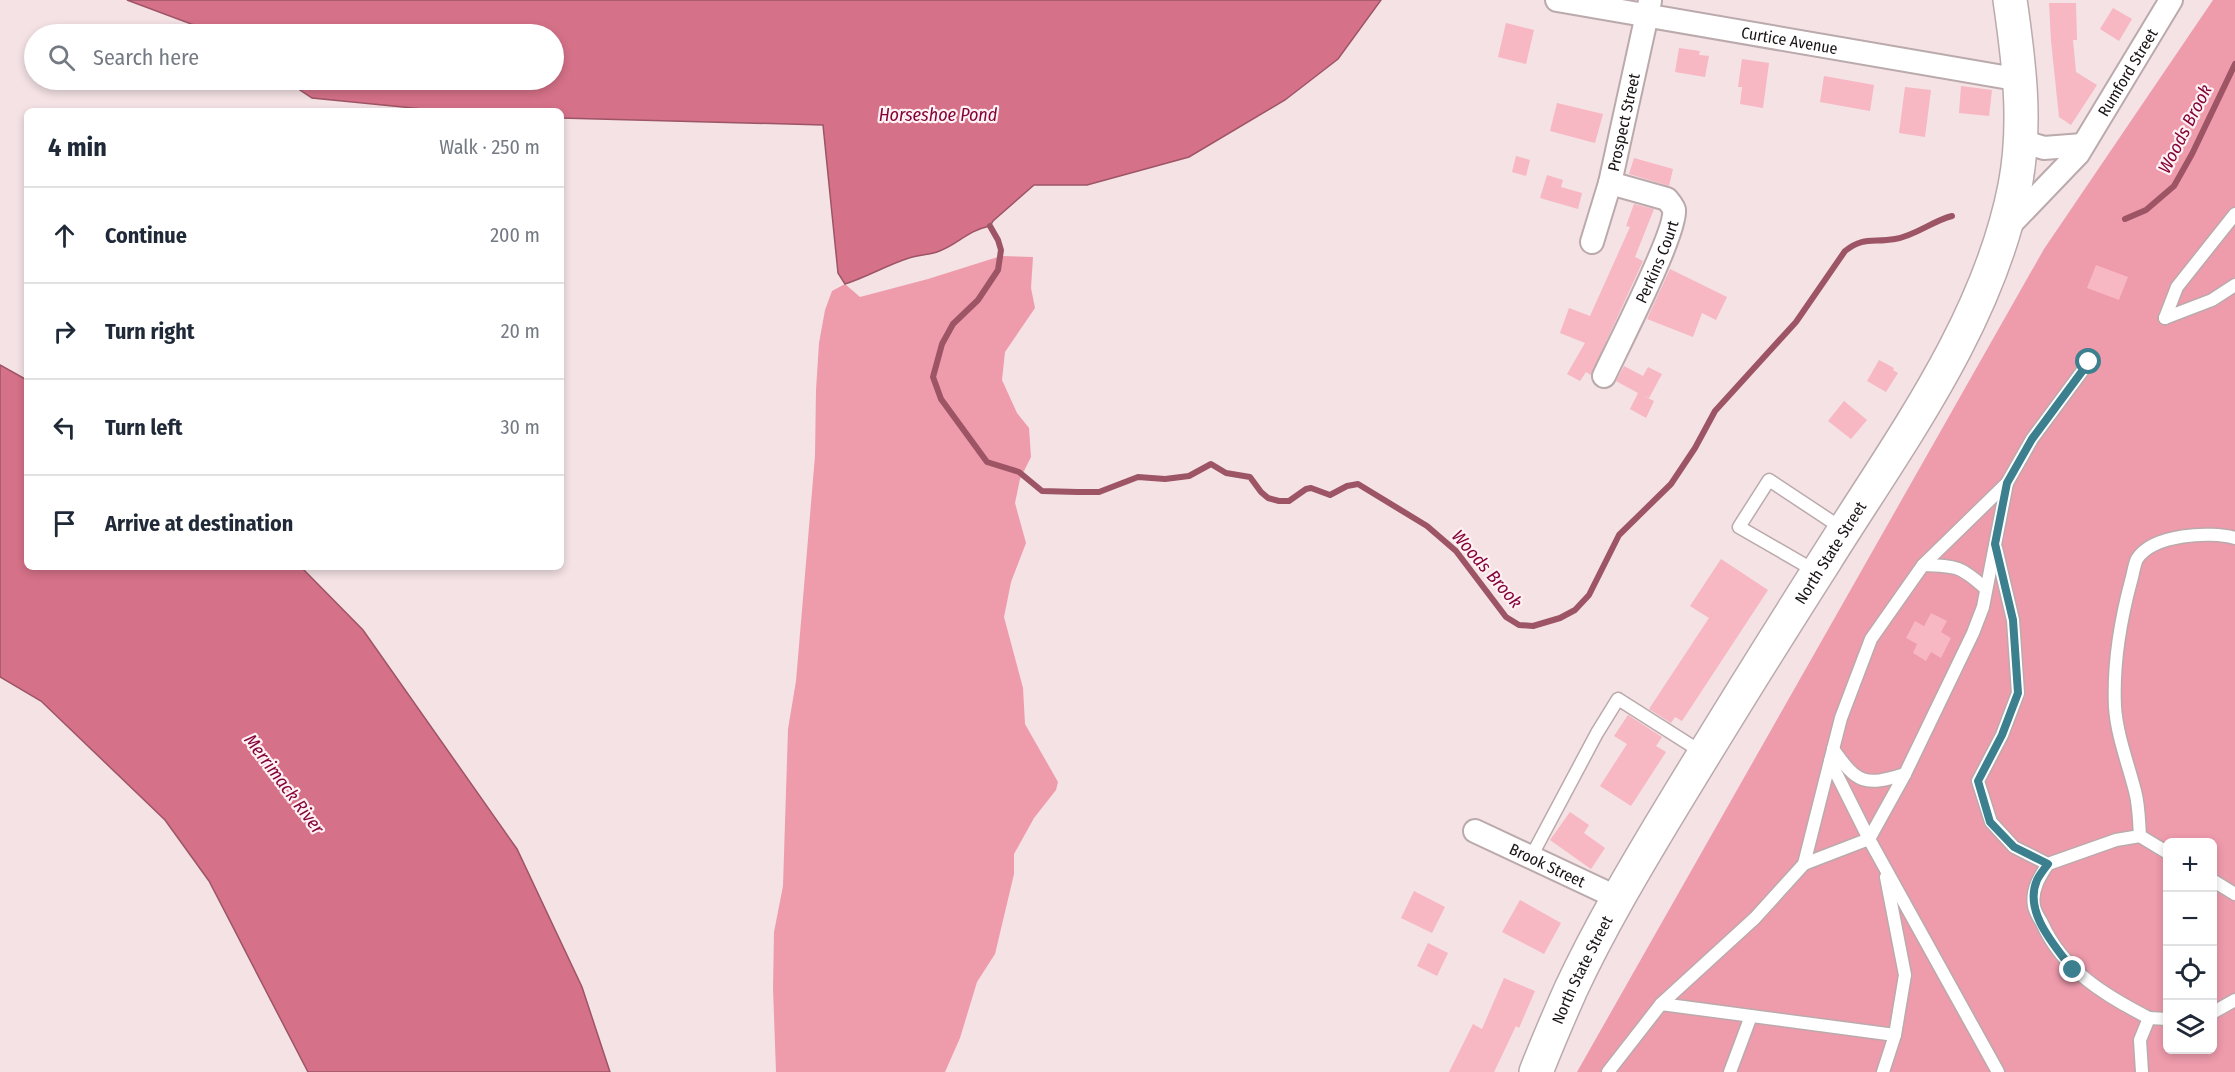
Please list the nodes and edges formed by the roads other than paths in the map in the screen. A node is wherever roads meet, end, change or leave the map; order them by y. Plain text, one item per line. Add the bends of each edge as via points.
1 (1557, 0) edge
2 (2010, 0) edge
3 (2172, 0) edge
4 (1649, 7) edge
5 (2021, 80) junction
6 (2021, 141) junction
7 (2083, 145) junction
8 (1610, 183) junction
9 (2235, 214) edge
10 (2002, 233) junction
11 (1592, 242) dead end
12 (2235, 285) edge
13 (2089, 362) dead end
14 (1604, 376) dead end
15 (2007, 483) junction
16 (1844, 530) junction
17 (2235, 538) edge
18 (1995, 544) junction
19 (1923, 565) junction
20 (1817, 572) junction
21 (1986, 589) junction
22 (1704, 754) junction
23 (1831, 755) junction
24 (1905, 774) junction
25 (1475, 831) dead end
26 (2140, 836) junction
27 (1869, 839) junction
28 (2163, 850) edge
29 (1531, 857) junction
30 (1804, 864) junction
31 (1883, 864) junction
32 (2048, 864) junction
33 (2217, 883) edge
34 (2235, 894) edge
35 (1618, 898) junction
36 (2235, 999) edge
37 (1661, 1005) junction
38 (2217, 1011) edge
39 (1751, 1016) junction
40 (2149, 1018) junction
41 (2163, 1019) edge
42 (1895, 1035) junction
43 (1536, 1072) edge
44 (1608, 1072) edge
45 (1730, 1072) edge
46 (1882, 1072) edge
47 (1998, 1072) edge
48 (2142, 1072) edge

1 - 4 street, Curtice Avenue
2 - 5 main road, North State Street
3 - 7 street, Rumford Street
4 - 5 street, Curtice Avenue
4 - 8 street, Prospect Street
5 - 6 main road, North State Street
6 - 7 street via 2044,148
6 - 10 main road, North State Street via 2015,186
7 - 10 street, Rumford Street
8 - 11 street, Prospect Street
8 - 14 street, Perkins Court via 1667,199 1674,209 1663,248
9 - 12 lane via 2177,288 2165,318 2212,300
10 - 16 main road, North State Street via 1992,269 1954,350
13 - 15 lane via 2032,439
15 - 18 lane
15 - 19 lane
16 - 20 main road, North State Street
16 - 20 lane via 1769,480 1739,527
17 - 26 lane via 2190,535 2156,544 2138,559 2116,656 2115,708 2121,746 2136,794
18 - 21 lane
18 - 32 lane via 2013,620 2018,693 1978,781 1990,822 2014,847
19 - 21 lane via 1953,566 1968,572
19 - 23 lane via 1871,639
20 - 22 main road, North State Street
21 - 24 lane via 1973,633
22 - 29 lane via 1617,699
22 - 35 main road, North State Street
23 - 24 lane via 1867,782
23 - 27 lane
23 - 30 lane
24 - 27 lane
25 - 29 street, Brook Street
26 - 28 lane
26 - 32 lane via 2116,840
27 - 30 lane
27 - 31 lane
29 - 35 street, Brook Street
30 - 37 lane via 1755,918
31 - 42 lane via 1905,975
31 - 47 lane
32 - 40 lane via 2036,881 2034,907 2049,939 2073,970 2113,999
33 - 34 lane
35 - 43 main road, North State Street via 1572,988
36 - 38 lane
37 - 39 lane
37 - 44 lane
39 - 42 lane
39 - 45 lane
40 - 41 lane
40 - 48 lane via 2140,1040
42 - 46 lane

